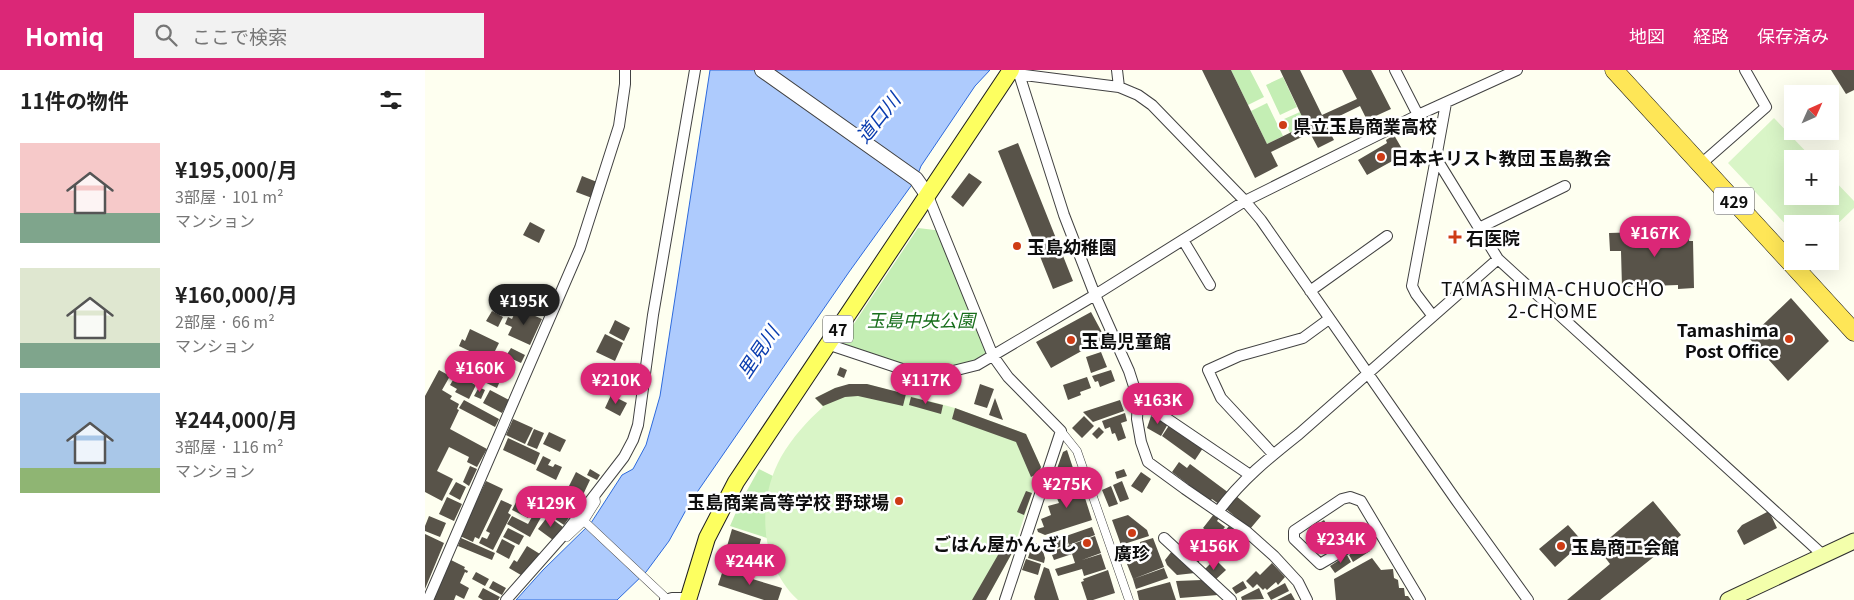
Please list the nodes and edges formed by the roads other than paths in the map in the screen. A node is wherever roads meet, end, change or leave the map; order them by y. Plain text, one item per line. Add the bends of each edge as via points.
1 (625, 70) edge
2 (695, 70) edge
3 (762, 70) edge
4 (1117, 70) edge
5 (1395, 70) edge
6 (1517, 70) edge
7 (1614, 70) edge
8 (1745, 70) edge
9 (1013, 72) edge
10 (1119, 87) junction
11 (1446, 103) junction
12 (1417, 115) junction
13 (1436, 158) junction
14 (1701, 164) junction
15 (1565, 186) dead end
16 (928, 196) junction
17 (1245, 201) junction
18 (1479, 228) junction
19 (1387, 236) dead end
20 (1183, 240) junction
21 (1498, 259) junction
22 (1210, 285) dead end
23 (1310, 291) junction
24 (1095, 295) junction
25 (1432, 316) junction
26 (1329, 319) junction
27 (1854, 332) edge
28 (827, 344) junction
29 (993, 356) junction
30 (1367, 374) junction
31 (1138, 399) junction
32 (1061, 431) junction
33 (1273, 454) junction
34 (1250, 476) junction
35 (595, 495) junction
36 (1218, 512) junction
37 (584, 521) junction
38 (1378, 530) junction
39 (1164, 538) dead end
40 (1854, 541) edge
41 (555, 545) junction
42 (1824, 556) junction
43 (690, 599) edge
44 (428, 600) edge
45 (506, 600) edge
46 (666, 600) edge
47 (1005, 600) edge
48 (1129, 600) edge
49 (1231, 600) edge
50 (1307, 600) edge
51 (1420, 600) edge
52 (1528, 600) edge
53 (1728, 600) edge

1 - 44 street via 619,126 580,248
2 - 35 street via 653,315 638,425 624,458
3 - 16 street via 917,179
4 - 10 street
5 - 12 street
6 - 11 street
7 - 14 highway, 429
8 - 14 street via 1766,107
9 - 10 street
9 - 16 main road, 47
9 - 24 street
10 - 17 street via 1152,105
11 - 12 street
11 - 13 street
12 - 17 street
13 - 18 street
13 - 25 street via 1412,286
14 - 27 highway, 429
15 - 18 street
16 - 28 main road, 47
16 - 29 street
17 - 20 street
17 - 23 street
18 - 21 street
19 - 23 street
20 - 22 street
20 - 24 street
21 - 25 street
21 - 42 street
23 - 26 street
24 - 29 street
24 - 31 street
25 - 30 street
26 - 30 street
26 - 33 street via 1303,338 1239,356 1208,370 1221,398
28 - 29 street via 924,374 957,371
28 - 43 main road, 47 via 737,482 707,538
29 - 32 street via 1007,377
30 - 33 street
30 - 52 street
31 - 34 street
31 - 36 street via 1141,442 1148,462
32 - 47 street
32 - 48 street via 1077,451
33 - 34 street
34 - 36 street via 1231,493
35 - 37 street via 596,502
35 - 41 street
36 - 50 street via 1274,556 1298,582
37 - 41 street
37 - 46 street
38 - 38 street via 1361,502 1350,497 1294,531 1294,539 1320,564
38 - 51 street
39 - 49 street
40 - 42 main road
41 - 45 street
42 - 53 main road
43 - 46 street

